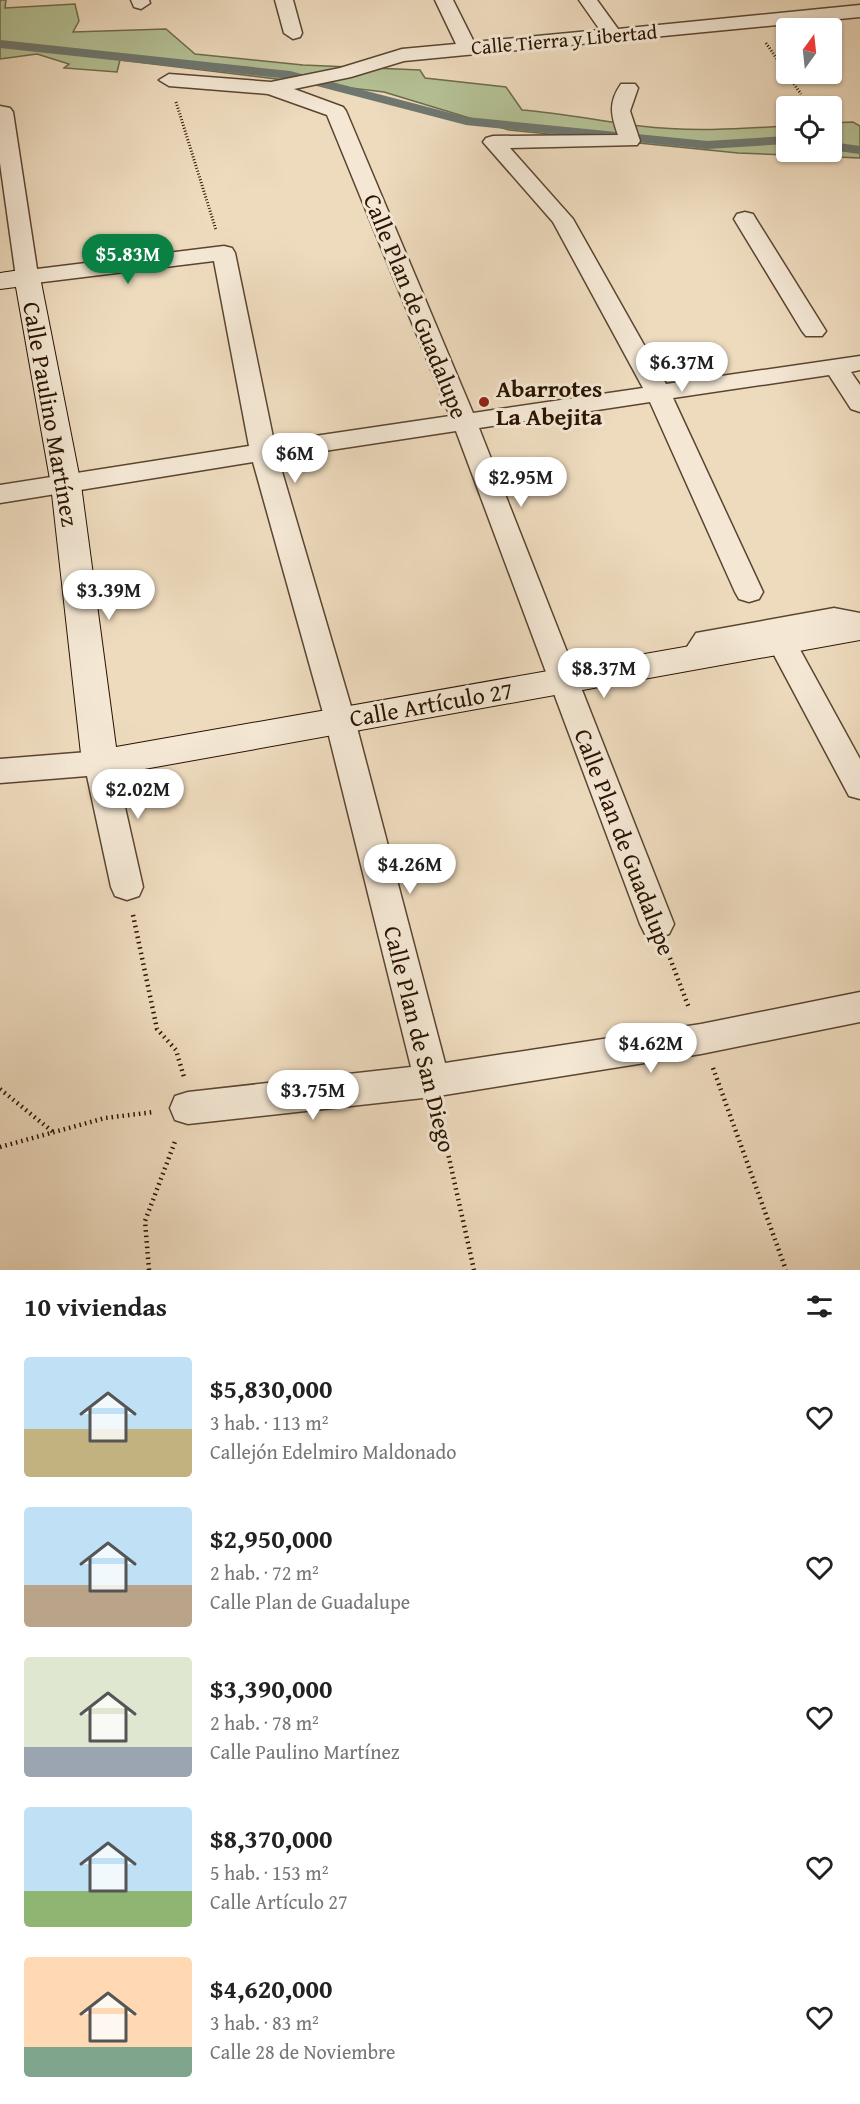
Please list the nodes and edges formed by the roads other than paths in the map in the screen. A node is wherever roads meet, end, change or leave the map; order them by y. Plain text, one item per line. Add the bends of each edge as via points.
1 (284, 0) edge
2 (444, 0) edge
3 (588, 0) edge
4 (740, 8) dead end
5 (860, 11) edge
6 (753, 22) junction
7 (292, 33) dead end
8 (613, 35) junction
9 (467, 48) junction
10 (169, 80) road end
11 (280, 86) junction
12 (628, 88) dead end
13 (336, 111) joint
14 (2, 112) edge
15 (745, 219) dead end
16 (14, 279) edge
17 (814, 332) dead end
18 (860, 363) edge
19 (835, 366) junction
20 (659, 394) junction
21 (860, 404) edge
22 (465, 423) junction
23 (262, 452) junction
24 (66, 485) junction
25 (0, 494) edge
26 (749, 592) dead end
27 (860, 626) edge
28 (780, 640) junction
29 (695, 656) junction
30 (563, 681) junction
31 (340, 720) junction
32 (100, 763) junction
33 (0, 771) edge
34 (860, 787) edge
35 (127, 887) road end
36 (657, 924) road end
37 (860, 1007) edge
38 (432, 1081) junction
39 (188, 1108) road end

1 - 7 street
2 - 9 street
3 - 8 street
4 - 6 street
5 - 6 street, Calle Tierra y Libertad
6 - 8 street, Calle Tierra y Libertad
8 - 9 street, Calle Tierra y Libertad
9 - 11 street, Calle Tierra y Libertad via 402,55 344,73
10 - 11 street, Calle Tierra y Libertad
11 - 13 street, Calle Tierra y Libertad
12 - 20 street via 620,111 630,141 493,142 562,219
13 - 22 street, Calle Plan de Guadalupe
14 - 16 street, Calle Paulino Martínez
15 - 17 street
16 - 23 street, Calle Plan de San Diego via 224,253
16 - 24 street, Calle Paulino Martínez
18 - 19 street
19 - 20 street
19 - 21 street
20 - 22 street
20 - 26 street
22 - 23 street
22 - 30 street, Calle Plan de Guadalupe
23 - 24 street
23 - 31 street, Calle Plan de San Diego
24 - 25 street
24 - 32 street, Calle Paulino Martínez
27 - 28 street, Calle Artículo 27
27 - 29 street via 834,618 706,640
28 - 29 street, Calle Artículo 27
28 - 34 street
29 - 30 street, Calle Artículo 27
30 - 31 street, Calle Artículo 27
30 - 36 street, Calle Plan de Guadalupe
31 - 32 street, Calle Artículo 27
31 - 38 street, Calle Plan de San Diego
32 - 33 street, Calle Artículo 27
32 - 35 street, Calle Paulino Martínez
37 - 38 street via 701,1039
38 - 39 street

